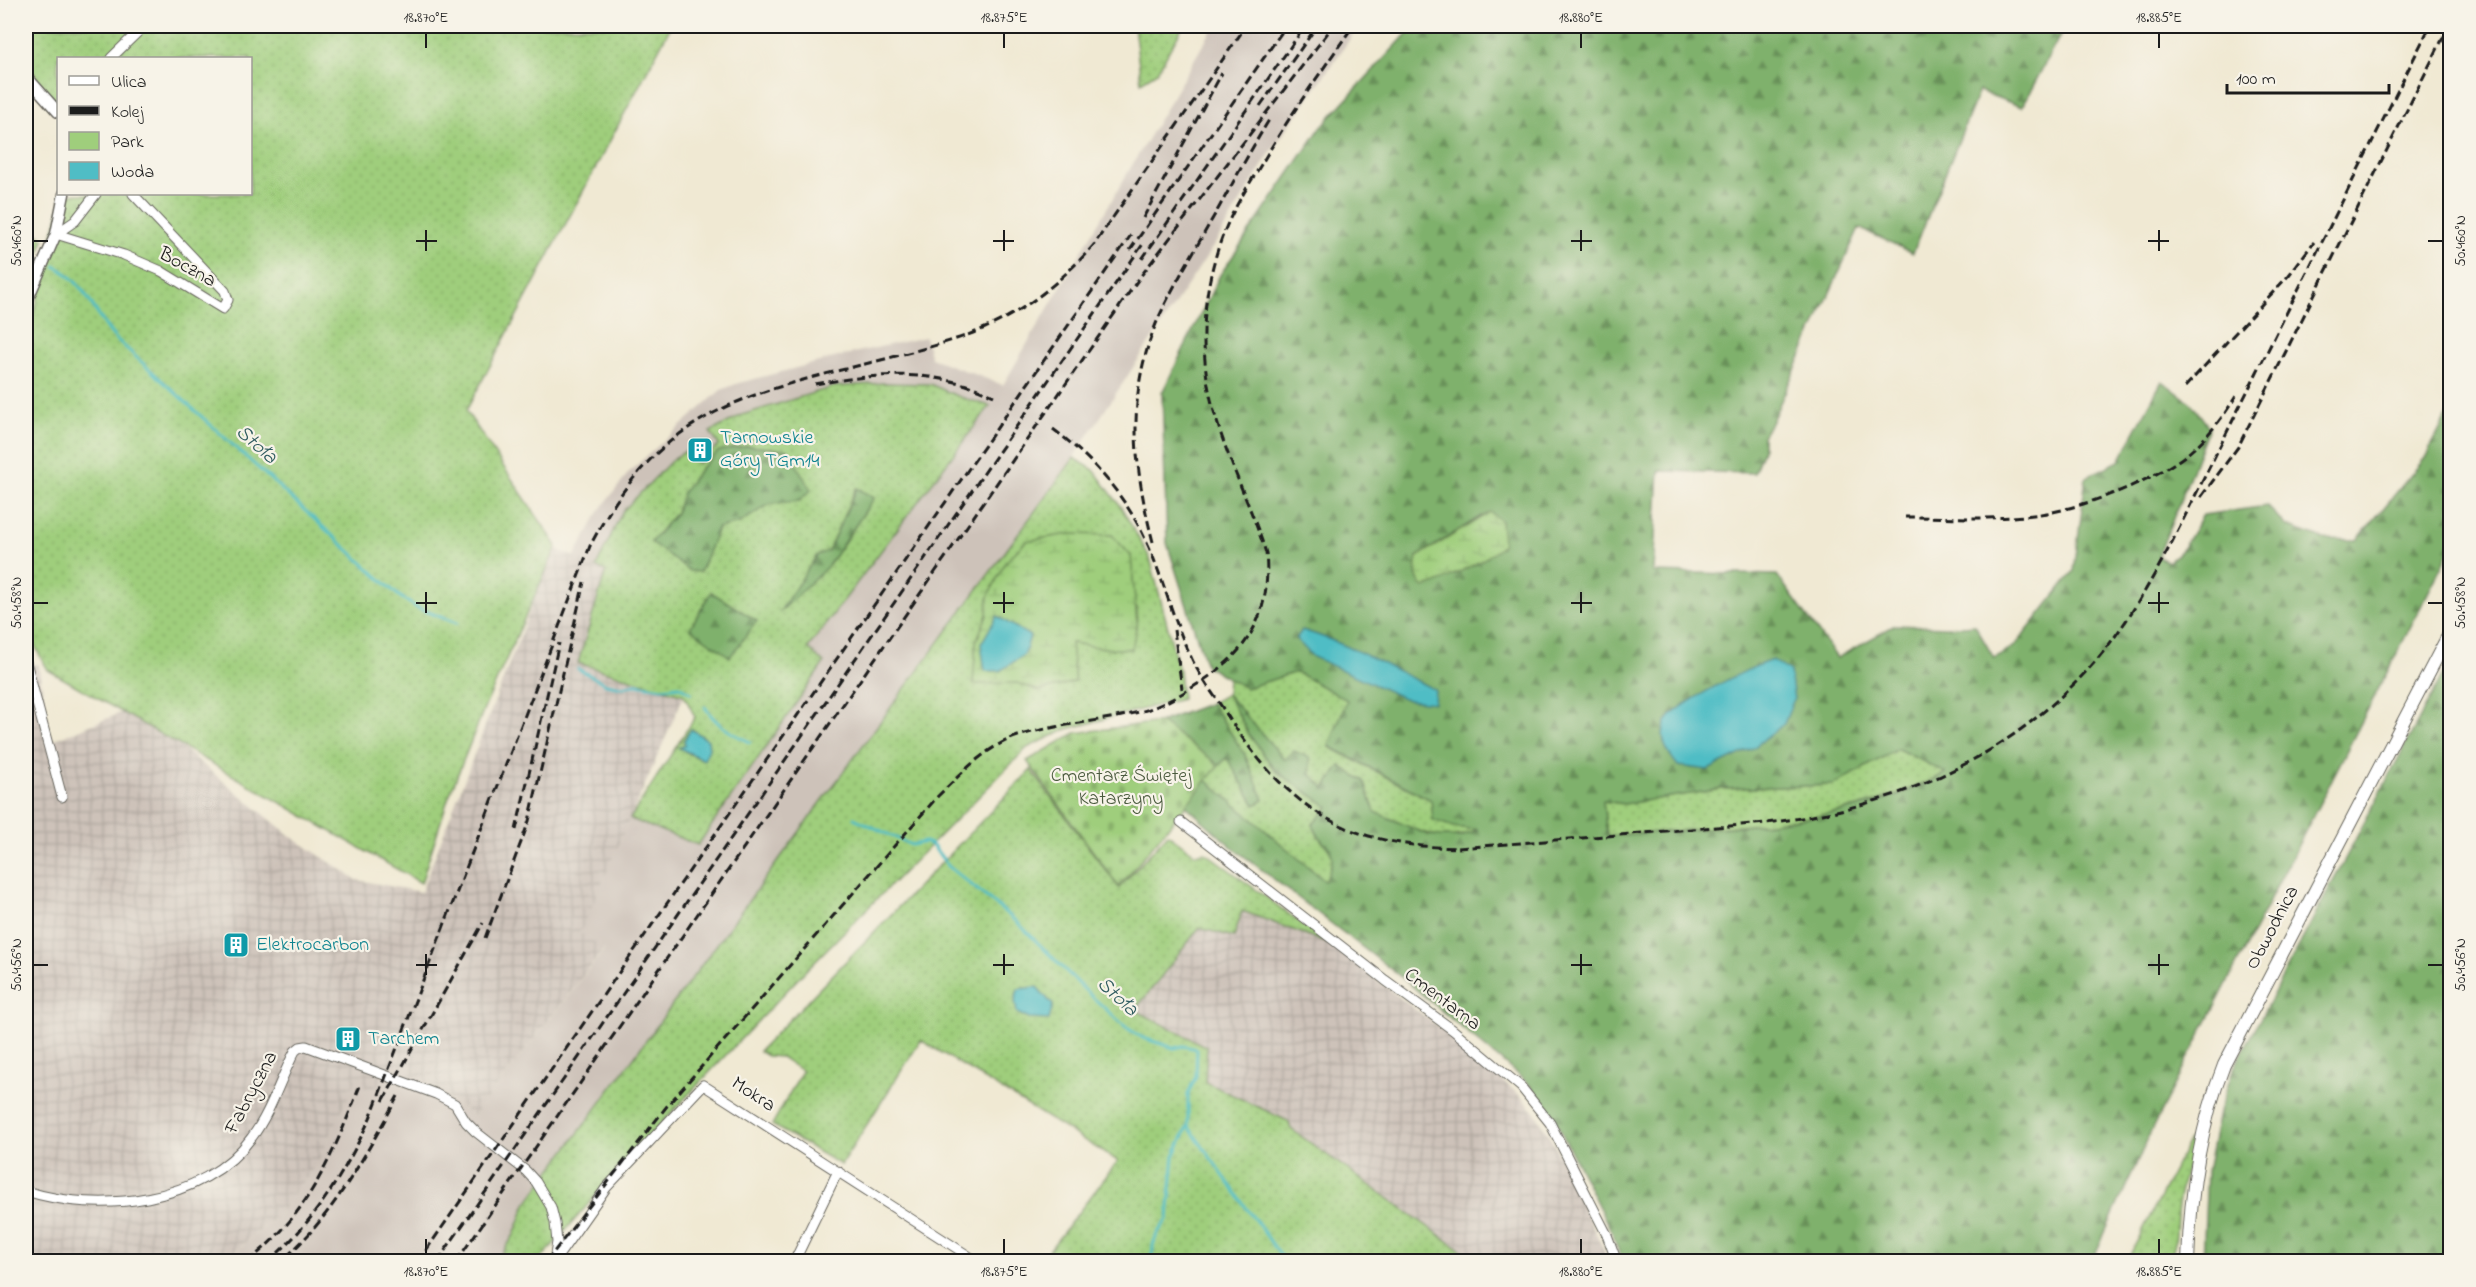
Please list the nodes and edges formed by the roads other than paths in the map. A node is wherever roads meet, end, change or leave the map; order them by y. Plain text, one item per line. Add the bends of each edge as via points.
1 (144, 26) edge
2 (112, 57) edge
3 (26, 76) edge
4 (57, 110) edge
5 (64, 195) edge
6 (95, 195) edge
7 (134, 195) edge
8 (56, 234) junction
9 (26, 303) edge
10 (2451, 632) edge
11 (26, 662) edge
12 (62, 797) dead end
13 (1181, 822) dead end
14 (838, 1171) junction
15 (26, 1191) edge
16 (554, 1262) edge
17 (794, 1262) edge
18 (978, 1262) edge
19 (1617, 1262) edge
20 (2188, 1262) edge

1 - 2 street
3 - 4 street
5 - 8 street
6 - 8 street via 75,221
7 - 8 street, Boczna via 225,291 228,300 223,309 161,271
8 - 9 street
10 - 20 main road, Obwodnica via 2224,1065 2199,1146
11 - 12 street
13 - 19 street, Cmentarna via 1453,1030 1521,1087 1550,1123 1607,1234
14 - 16 street, Mokra via 703,1084 606,1188
14 - 17 street
14 - 18 street, Mokra
15 - 16 street, Fabryczna via 45,1198 90,1203 149,1197 201,1180 230,1161 253,1136 295,1052 306,1046 455,1104 466,1122 526,1171 544,1194 555,1223

